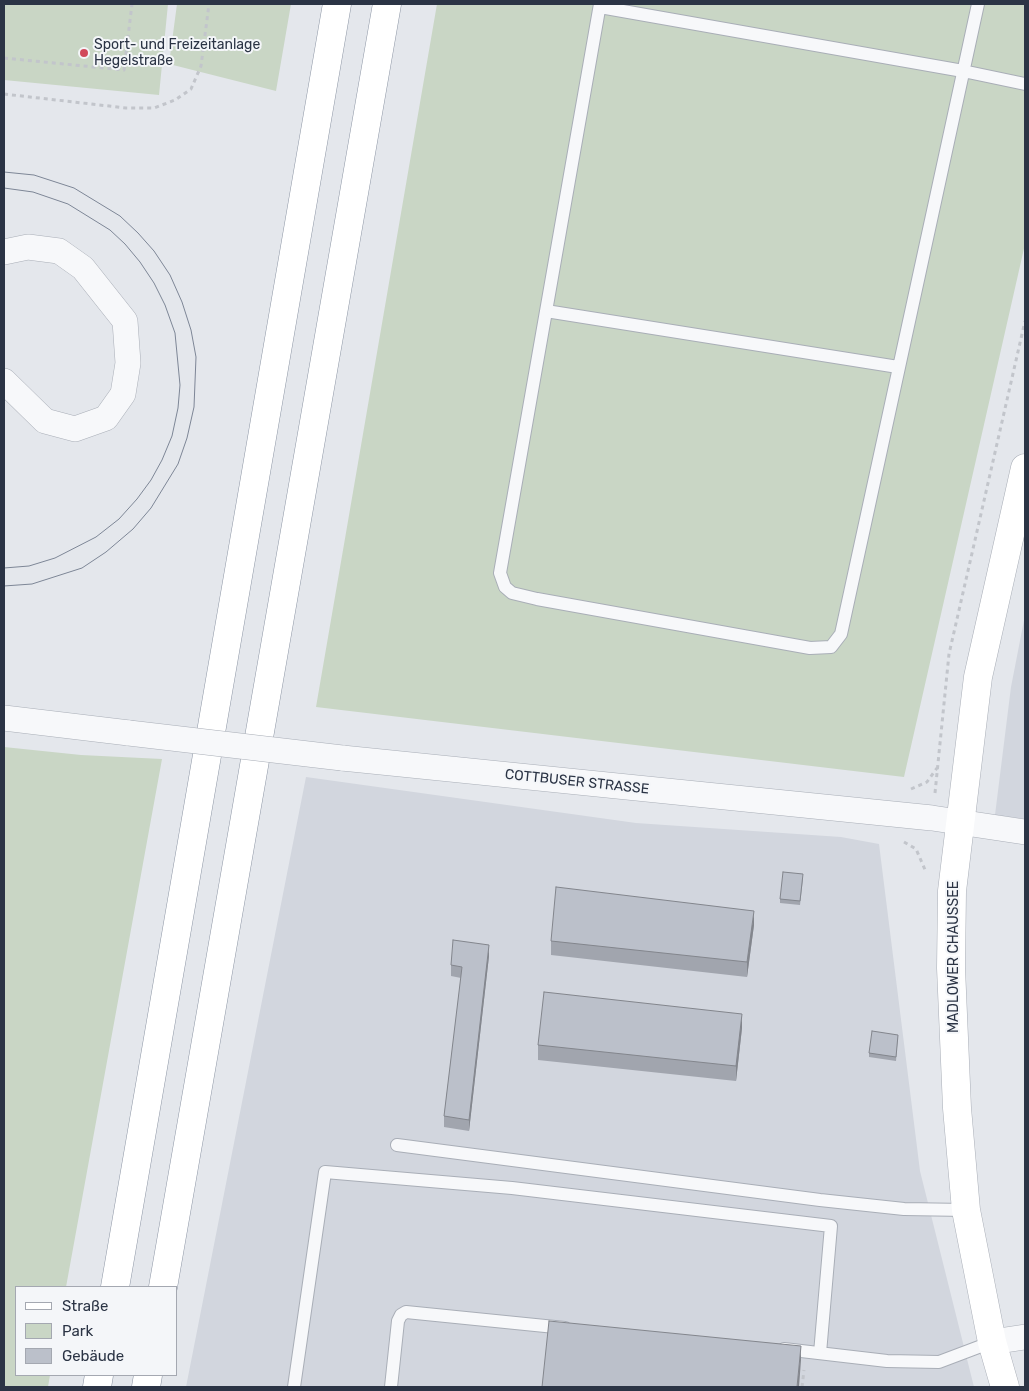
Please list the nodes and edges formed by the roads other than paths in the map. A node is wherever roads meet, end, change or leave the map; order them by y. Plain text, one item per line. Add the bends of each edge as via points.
1 (337, 4) edge
2 (387, 4) edge
3 (978, 4) edge
4 (600, 5) edge
5 (963, 71) junction
6 (1025, 84) edge
7 (4, 252) edge
8 (546, 311) junction
9 (898, 367) junction
10 (4, 381) edge
11 (1025, 468) edge
12 (4, 718) edge
13 (959, 822) junction
14 (1025, 832) edge
15 (397, 1145) dead end
16 (966, 1210) junction
17 (114, 1286) edge
18 (163, 1286) edge
19 (579, 1329) edge
20 (1025, 1337) edge
21 (992, 1342) junction
22 (776, 1348) edge
23 (820, 1353) junction
24 (294, 1387) edge
25 (391, 1387) edge
26 (1005, 1387) edge

1 - 17 main road
2 - 18 main road
3 - 5 lane
4 - 5 lane
4 - 8 lane
5 - 6 lane
5 - 9 lane
7 - 10 street via 28,247 59,251 83,268 125,321 128,363 123,394 106,418 75,429 45,421
8 - 9 lane
8 - 9 lane via 500,573 505,587 512,593 536,599 810,648 831,647 841,634
11 - 13 main road, MADLOWER CHAUSSEE via 978,677
12 - 13 street, COTTBUSER STRASSE, bridge via 342,758
13 - 14 street, COTTBUSER STRASSE
13 - 16 main road, MADLOWER CHAUSSEE via 952,891 951,968 957,1108
15 - 16 lane via 829,1201 904,1209
16 - 21 main road, MADLOWER CHAUSSEE
19 - 25 lane via 406,1312 398,1321
20 - 21 street
21 - 23 lane via 939,1362 887,1361
21 - 26 main road, MADLOWER CHAUSSEE
22 - 23 lane
23 - 24 lane via 831,1226 450,1182 325,1172

